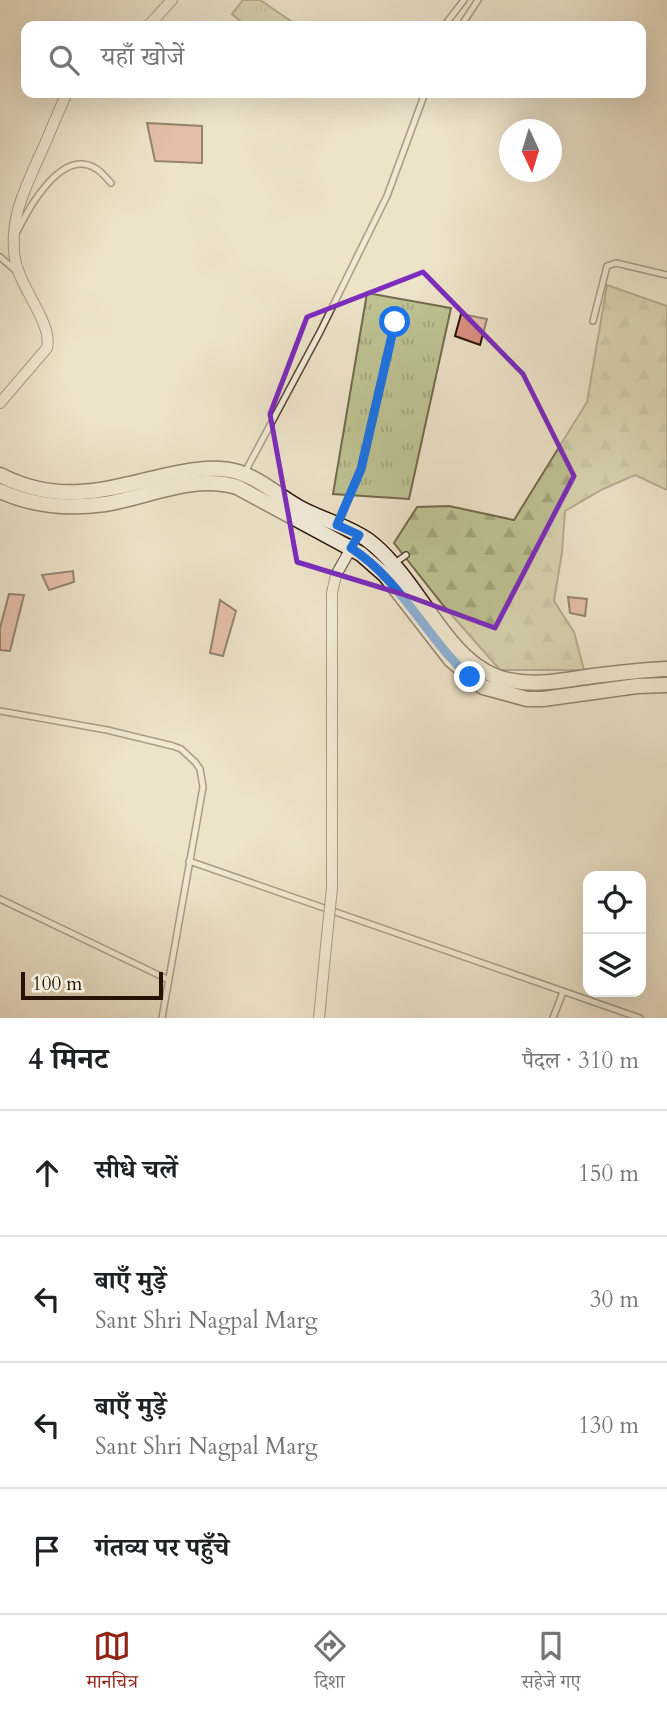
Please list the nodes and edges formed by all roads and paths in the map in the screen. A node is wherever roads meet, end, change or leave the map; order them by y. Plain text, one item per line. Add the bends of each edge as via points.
1 (172, 0) edge
2 (464, 0) edge
3 (478, 0) edge
4 (153, 21) edge
5 (448, 21) edge
6 (464, 21) edge
7 (65, 98) edge
8 (423, 98) edge
9 (111, 183) dead end
10 (14, 239) junction
11 (0, 257) edge
12 (18, 272) junction
13 (667, 275) edge
14 (593, 321) dead end
15 (395, 322) dead end
16 (0, 403) edge
17 (244, 474) junction
18 (0, 475) edge
19 (0, 491) edge
20 (337, 525) junction
21 (355, 542) junction
22 (406, 555) dead end
23 (393, 564) junction
24 (667, 670) edge
25 (667, 685) edge
26 (0, 711) edge
27 (189, 861) junction
28 (0, 899) edge
29 (167, 979) junction
30 (563, 992) junction
31 (162, 1018) edge
32 (319, 1018) edge
33 (553, 1018) edge
34 (640, 1018) edge

1 - 4 street
2 - 5 lane
3 - 6 lane
7 - 10 street via 20,198
8 - 17 lane via 387,196
9 - 10 lane via 93,166 63,172 41,190
10 - 12 street
11 - 12 lane
12 - 16 street via 48,341
13 - 14 lane via 610,263
15 - 20 lane via 361,469
17 - 18 street via 219,468 111,488 58,492 37,490
17 - 20 street
19 - 21 street via 34,503 78,506 195,484 228,485 294,519
20 - 21 street
21 - 23 street via 369,541
21 - 25 street via 451,660 483,687 543,699
21 - 32 street, bridge via 336,575 332,593 332,888
22 - 23 lane
23 - 24 street via 461,652 490,674 546,683
26 - 27 lane via 147,739 190,756 200,769 203,787
27 - 29 lane
27 - 30 lane
28 - 29 lane
29 - 31 lane
30 - 33 lane
30 - 34 lane

